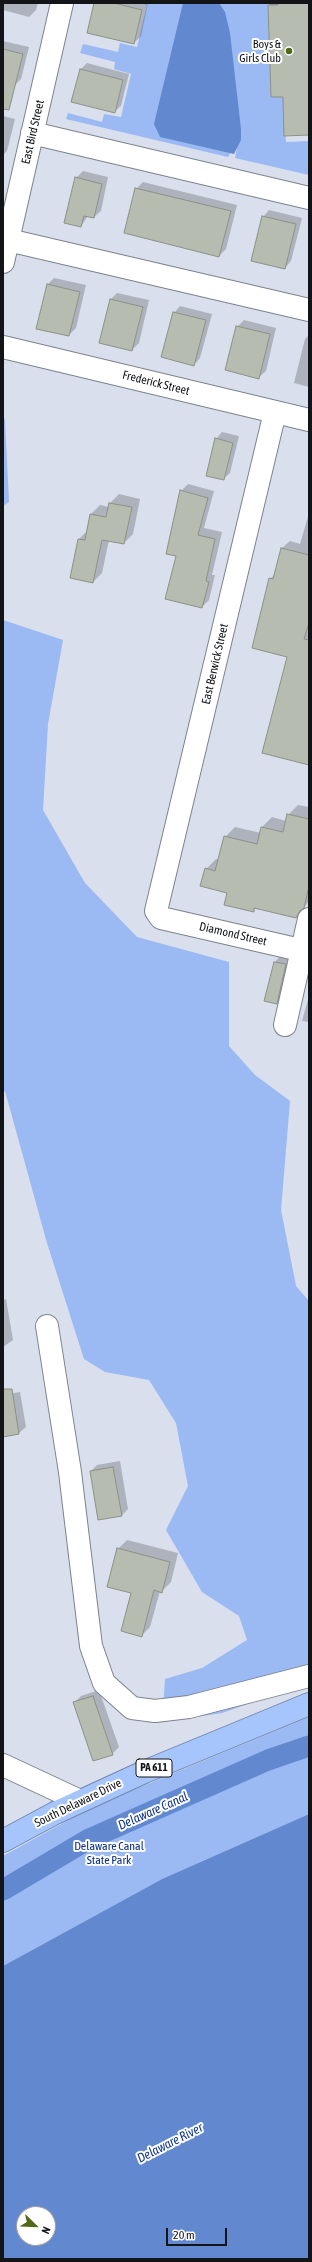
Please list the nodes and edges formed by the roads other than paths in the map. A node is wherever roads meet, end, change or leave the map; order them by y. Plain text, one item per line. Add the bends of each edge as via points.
1 (62, 3) edge
2 (32, 134) junction
3 (309, 198) edge
4 (8, 240) junction
5 (3, 262) edge
6 (309, 310) edge
7 (3, 347) edge
8 (275, 412) junction
9 (309, 420) edge
10 (157, 915) joint
11 (309, 919) edge
12 (305, 951) edge
13 (285, 1025) dead end
14 (47, 1326) dead end
15 (309, 1676) edge
16 (309, 1704) edge
17 (3, 1765) edge
18 (80, 1801) junction
19 (3, 1841) edge

1 - 2 street, East Bird Street
2 - 3 street
2 - 4 street, East Bird Street
4 - 5 street, East Bird Street
4 - 6 street
7 - 8 street, Frederick Street
8 - 9 street, Frederick Street
8 - 10 street, East Berwick Street
10 - 12 street, Diamond Street
11 - 12 street
12 - 13 street
14 - 15 street via 70,1472 91,1646 104,1683 132,1708 155,1711 189,1707
16 - 18 highway, South Delaware Drive / PA 611
17 - 18 street
18 - 19 highway, South Delaware Drive / PA 611

